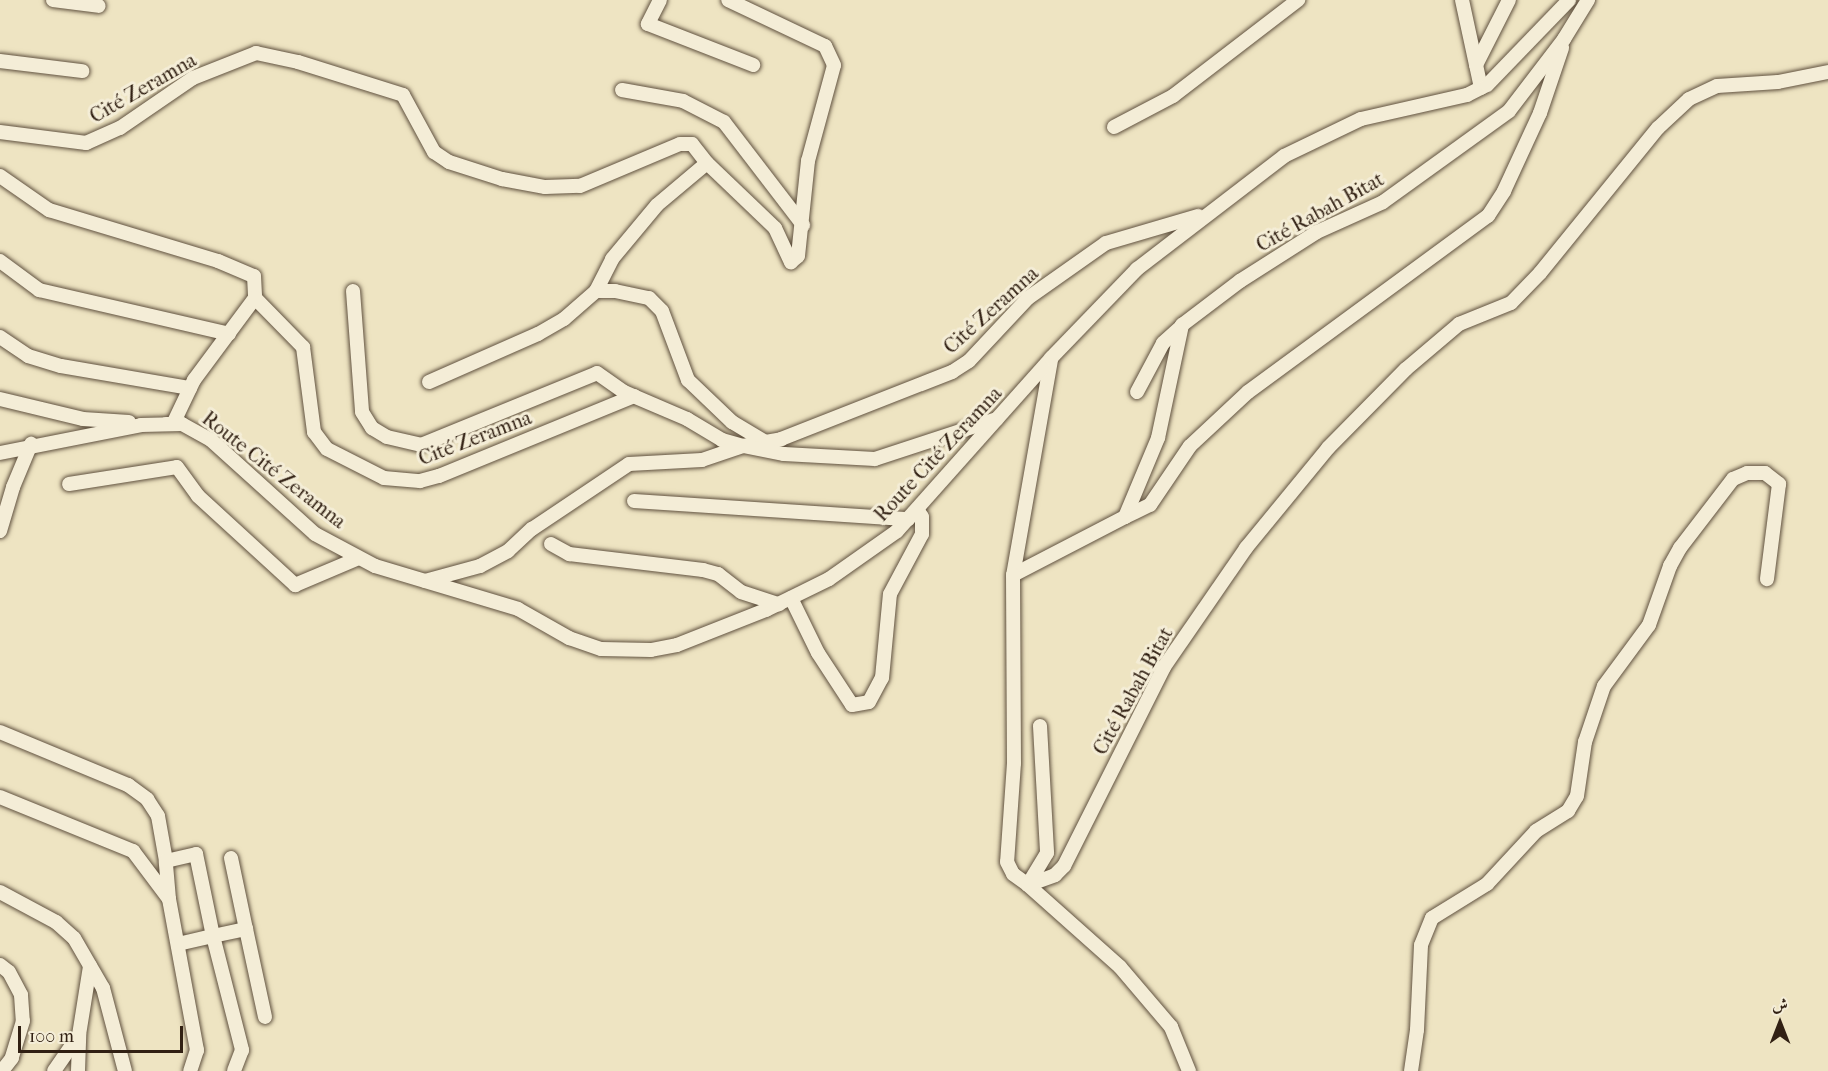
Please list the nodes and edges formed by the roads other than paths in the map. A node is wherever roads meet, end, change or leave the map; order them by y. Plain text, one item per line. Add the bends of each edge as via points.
1 (53, 0) edge
2 (660, 0) edge
3 (728, 0) edge
4 (1298, 0) edge
5 (1462, 0) edge
6 (1509, 0) edge
7 (1569, 0) edge
8 (1588, 0) edge
9 (99, 6) dead end
10 (1564, 39) junction
11 (0, 61) edge
12 (753, 65) dead end
13 (1476, 65) junction
14 (82, 71) dead end
15 (1828, 72) edge
16 (1481, 88) junction
17 (622, 90) dead end
18 (1114, 127) dead end
19 (0, 132) edge
20 (707, 163) junction
21 (0, 176) edge
22 (1206, 213) junction
23 (803, 225) junction
24 (0, 261) edge
25 (353, 291) dead end
26 (596, 291) junction
27 (255, 298) junction
28 (1181, 327) junction
29 (229, 334) junction
30 (0, 337) edge
31 (1051, 358) junction
32 (429, 382) dead end
33 (190, 388) junction
34 (1137, 392) dead end
35 (634, 396) junction
36 (0, 399) edge
37 (999, 418) junction
38 (173, 424) junction
39 (765, 442) junction
40 (31, 444) junction
41 (743, 446) junction
42 (0, 453) edge
43 (69, 484) dead end
44 (634, 501) dead end
45 (912, 514) junction
46 (1125, 517) junction
47 (0, 531) edge
48 (551, 544) dead end
49 (359, 558) junction
50 (1013, 575) junction
51 (1767, 579) dead end
52 (425, 581) junction
53 (785, 601) junction
54 (1040, 726) dead end
55 (0, 732) edge
56 (0, 797) edge
57 (231, 858) dead end
58 (166, 861) junction
59 (1028, 885) junction
60 (0, 892) edge
61 (169, 899) junction
62 (246, 929) junction
63 (213, 936) junction
64 (178, 944) junction
65 (0, 965) edge
66 (90, 966) junction
67 (265, 1017) dead end
68 (79, 1035) junction
69 (2, 1071) edge
70 (54, 1071) edge
71 (78, 1071) edge
72 (125, 1071) edge
73 (190, 1071) edge
74 (234, 1071) edge
75 (1189, 1071) edge
76 (1411, 1071) edge

1 - 9 street
2 - 12 street via 648,24
3 - 23 street, Cité Zeramna via 825,46 834,65 808,161
4 - 18 street via 1173,96
5 - 13 street
6 - 13 street
7 - 16 street
8 - 10 street, Cité Rabah Bitat
10 - 28 street, Cité Rabah Bitat via 1509,111 1383,202 1317,232 1240,281
10 - 46 street, Cité Rabah Bitat via 1547,97 1504,191 1488,216 1248,392 1190,447 1150,505
11 - 14 street
13 - 16 street
15 - 59 street, Cité Rabah Bitat via 1778,82 1718,86 1689,99 1658,128 1511,303 1459,324 1406,369 1323,455 1246,548 1164,667 1064,866 1055,875
16 - 22 street, Route Cité Zeramna via 1361,119 1321,135 1284,156
17 - 23 street via 683,101 724,122
19 - 20 street, Cité Zeramna via 86,144 120,128 193,78 256,53 403,95 434,152 449,162 502,179 544,187 580,186 680,144 692,144
20 - 23 street, Cité Zeramna via 775,228 791,262 801,248
20 - 26 street via 657,205 612,259
21 - 27 street via 49,210 218,261 254,276
22 - 31 street, Route Cité Zeramna via 1137,269
22 - 39 street, Cité Zeramna via 1106,243 1028,298 969,361 952,372
24 - 29 street via 39,290
25 - 35 street, Cité Zeramna via 362,412 372,428 387,438 421,445 597,374
26 - 32 street via 564,319 538,334
26 - 39 street via 650,298 662,312 688,380 732,422
27 - 29 street
27 - 35 street, Cité Zeramna via 303,347 314,432 327,449 384,478 420,481 439,476
28 - 34 street, Cité Rabah Bitat via 1163,343
28 - 46 street via 1158,438
29 - 33 street
30 - 33 street via 28,356 61,366
31 - 37 street, Route Cité Zeramna
31 - 50 street
33 - 38 street
35 - 41 street, Cité Zeramna via 687,419 722,440
36 - 38 street via 83,419
37 - 41 street, Cité Zeramna via 875,459 784,454
37 - 45 street, Route Cité Zeramna
38 - 40 street, Route Cité Zeramna via 141,425
38 - 49 street, Route Cité Zeramna via 197,430 315,534
39 - 41 street, Cité Zeramna
40 - 42 street, Route Cité Zeramna
40 - 47 street
41 - 52 street via 702,459 629,464 532,529 508,551 480,566
43 - 49 street via 177,467 198,496 296,585
44 - 45 street
45 - 53 street, Route Cité Zeramna via 852,565
45 - 53 street via 922,517 922,534 890,594 882,678 869,702 852,705
46 - 50 street, Cité Rabah Bitat
48 - 53 street via 569,554 703,570 718,574 741,592
49 - 52 street, Route Cité Zeramna
50 - 59 street via 1014,763 1007,862 1013,874
51 - 76 street via 1779,484 1765,473 1747,473 1733,479 1680,548 1649,625 1604,686 1585,742 1577,796 1568,811 1536,831 1486,884 1432,918 1421,945
52 - 53 street, Route Cité Zeramna via 518,609 569,638 609,650 651,650 677,645
54 - 59 street via 1047,853
55 - 58 street via 128,785 147,799 158,816
56 - 61 street via 133,851
57 - 62 street
58 - 61 street
58 - 63 street via 196,854
59 - 75 street via 1120,967 1171,1027
60 - 66 street via 56,922 74,938
61 - 64 street
62 - 63 street
62 - 67 street
63 - 64 street
63 - 74 street via 242,1050
64 - 73 street via 197,1050
65 - 69 street via 9,972 21,995 23,1021 12,1058
66 - 68 street
66 - 72 street via 103,988
68 - 70 street
68 - 71 street

